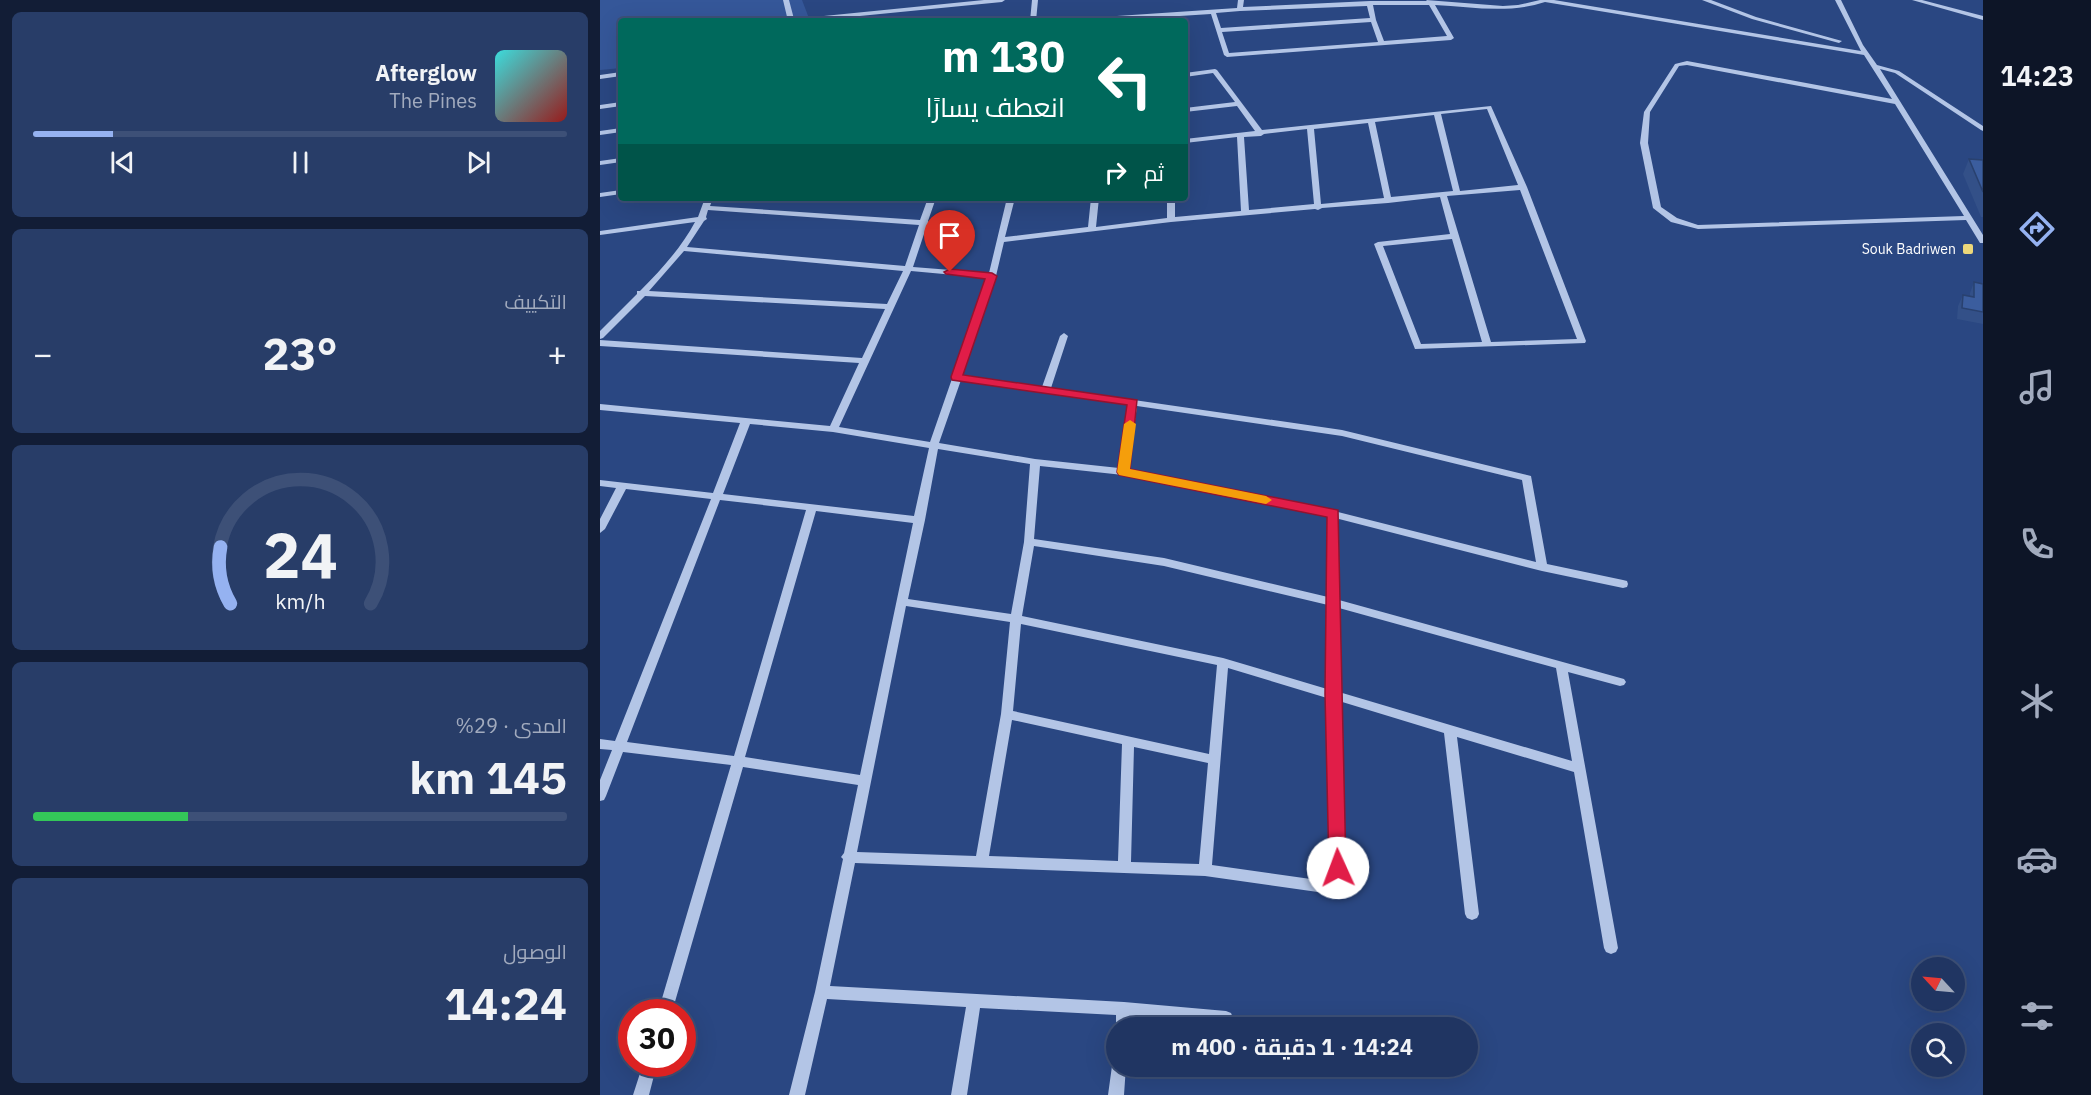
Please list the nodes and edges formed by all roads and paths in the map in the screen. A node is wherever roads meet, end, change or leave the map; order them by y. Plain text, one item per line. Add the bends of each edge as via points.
1 (786, 0) edge
2 (1002, 0) edge
3 (1035, 0) edge
4 (1241, 0) edge
5 (1544, 0) edge
6 (1705, 0) edge
7 (1838, 0) edge
8 (1915, 0) edge
9 (1430, 2) edge
10 (1370, 3) junction
11 (1240, 9) junction
12 (1213, 12) junction
13 (790, 18) edge
14 (821, 18) edge
15 (1033, 18) edge
16 (1155, 18) edge
17 (1983, 18) edge
18 (1373, 20) junction
19 (1219, 30) junction
20 (1382, 44) junction
21 (1860, 45) junction
22 (1864, 53) junction
23 (1875, 66) junction
24 (618, 75) edge
25 (1188, 75) edge
26 (600, 77) edge
27 (1896, 102) junction
28 (618, 104) edge
29 (1239, 104) junction
30 (600, 107) edge
31 (1188, 110) edge
32 (1437, 112) junction
33 (1371, 121) junction
34 (1310, 128) junction
35 (1983, 129) edge
36 (618, 130) edge
37 (600, 133) edge
38 (1262, 134) junction
39 (1240, 136) junction
40 (1188, 141) edge
41 (618, 160) edge
42 (600, 163) edge
43 (1523, 187) junction
44 (618, 192) edge
45 (1457, 194) junction
46 (600, 195) edge
47 (1443, 196) junction
48 (708, 201) edge
49 (931, 201) edge
50 (1010, 201) edge
51 (1095, 201) edge
52 (1171, 201) edge
53 (1388, 201) junction
54 (707, 208) junction
55 (1318, 208) junction
56 (1245, 214) junction
57 (1968, 218) junction
58 (703, 219) junction
59 (1171, 220) junction
60 (925, 223) junction
61 (1092, 229) junction
62 (600, 233) edge
63 (1454, 236) junction
64 (1002, 240) junction
65 (1983, 240) edge
66 (683, 249) junction
67 (908, 268) junction
68 (992, 276) junction
69 (640, 293) junction
70 (890, 307) junction
71 (600, 336) edge
72 (1064, 336) dead end
73 (600, 343) edge
74 (1487, 344) junction
75 (866, 361) junction
76 (956, 377) junction
77 (1046, 389) junction
78 (1133, 402) junction
79 (600, 407) edge
80 (746, 421) junction
81 (833, 429) junction
82 (934, 445) junction
83 (1035, 462) junction
84 (1123, 472) junction
85 (600, 483) edge
86 (623, 485) junction
87 (717, 496) junction
88 (812, 508) junction
89 (1334, 513) junction
90 (920, 520) junction
91 (600, 529) edge
92 (1029, 542) junction
93 (1542, 567) junction
94 (1623, 584) dead end
95 (903, 602) junction
96 (1333, 602) junction
97 (1016, 619) junction
98 (1223, 662) junction
99 (1561, 666) junction
100 (1620, 682) dead end
101 (1333, 694) junction
102 (1007, 714) junction
103 (1450, 730) junction
104 (1128, 741) junction
105 (600, 744) edge
106 (619, 747) junction
107 (1215, 760) junction
108 (737, 761) junction
109 (1578, 768) junction
110 (863, 781) junction
111 (600, 796) edge
112 (848, 857) junction
113 (982, 861) junction
114 (1125, 865) junction
115 (1204, 870) junction
116 (1472, 914) dead end
117 (1611, 948) dead end
118 (822, 992) junction
119 (669, 999) edge
120 (974, 1000) junction
121 (1124, 1009) junction
122 (1123, 1017) edge
123 (1215, 1017) edge
124 (646, 1077) edge
125 (1118, 1077) edge
126 (641, 1095) edge
127 (797, 1095) edge
128 (959, 1095) edge
129 (1116, 1095) edge

1 - 13 street
2 - 14 street
3 - 15 street
4 - 11 street
5 - 9 street via 1496,8
5 - 22 street
6 - 21 street via 1801,32
7 - 21 street
8 - 17 street
9 - 10 street
9 - 20 street via 1451,38
10 - 11 street
10 - 18 street
11 - 12 street
12 - 16 street
12 - 19 street
18 - 19 street
18 - 20 street
19 - 20 street via 1227,55
21 - 22 street
22 - 23 street
23 - 27 street
23 - 35 street via 1895,70
24 - 26 street
25 - 29 street via 1215,71
27 - 57 street
27 - 57 street via 1687,63 1677,65 1647,112 1644,143 1658,208 1674,219 1698,227
28 - 30 street
29 - 31 street
29 - 38 street
32 - 33 street
32 - 43 street via 1488,107
32 - 45 street
33 - 34 street
33 - 53 street
34 - 38 street
34 - 55 street
36 - 37 street
38 - 39 street
39 - 40 street
39 - 56 street
41 - 42 street
43 - 45 street
43 - 74 street via 1582,341
44 - 46 street
45 - 47 street
47 - 53 street
47 - 63 street
48 - 54 street
49 - 60 street
50 - 64 street
51 - 61 street
52 - 59 street
53 - 55 street
54 - 58 street
54 - 60 street
55 - 56 street
56 - 59 street
57 - 65 street
58 - 62 street
58 - 66 street
59 - 61 street
60 - 67 street
61 - 64 street
63 - 74 street
63 - 74 street via 1378,244 1418,347
64 - 68 street
66 - 67 street
66 - 69 street
67 - 68 street
67 - 70 street
68 - 76 street
69 - 70 street
69 - 71 street
70 - 75 street
72 - 77 street
73 - 75 street
75 - 81 street
76 - 77 street
76 - 82 street
77 - 78 street
78 - 84 street
78 - 93 street via 1342,433 1527,478
79 - 80 street
80 - 81 street
80 - 87 street
81 - 82 street
82 - 83 street
82 - 90 street
83 - 84 street
83 - 92 street
84 - 89 street
85 - 86 street
86 - 87 street
86 - 91 street
87 - 88 street
87 - 106 street
88 - 90 street
88 - 108 street
89 - 93 street
89 - 96 street
90 - 95 street
92 - 96 street via 1164,562
92 - 97 street
93 - 94 street
95 - 97 street
95 - 110 street
96 - 99 street
96 - 101 street
97 - 98 street
97 - 102 street
98 - 101 street
98 - 107 street
99 - 100 street
99 - 109 street
101 - 103 street
101 - 115 street via 1338,890
102 - 104 street
102 - 113 street
103 - 109 street
103 - 116 street
104 - 107 street
104 - 114 street
105 - 106 street
106 - 108 street
106 - 111 street
107 - 115 street
108 - 110 street
108 - 119 street
109 - 117 street
110 - 112 street
112 - 113 street
112 - 118 street
113 - 114 street
114 - 115 street
118 - 120 street
118 - 127 street
120 - 121 street
120 - 128 street
121 - 122 street
121 - 123 street
124 - 126 street
125 - 129 street

